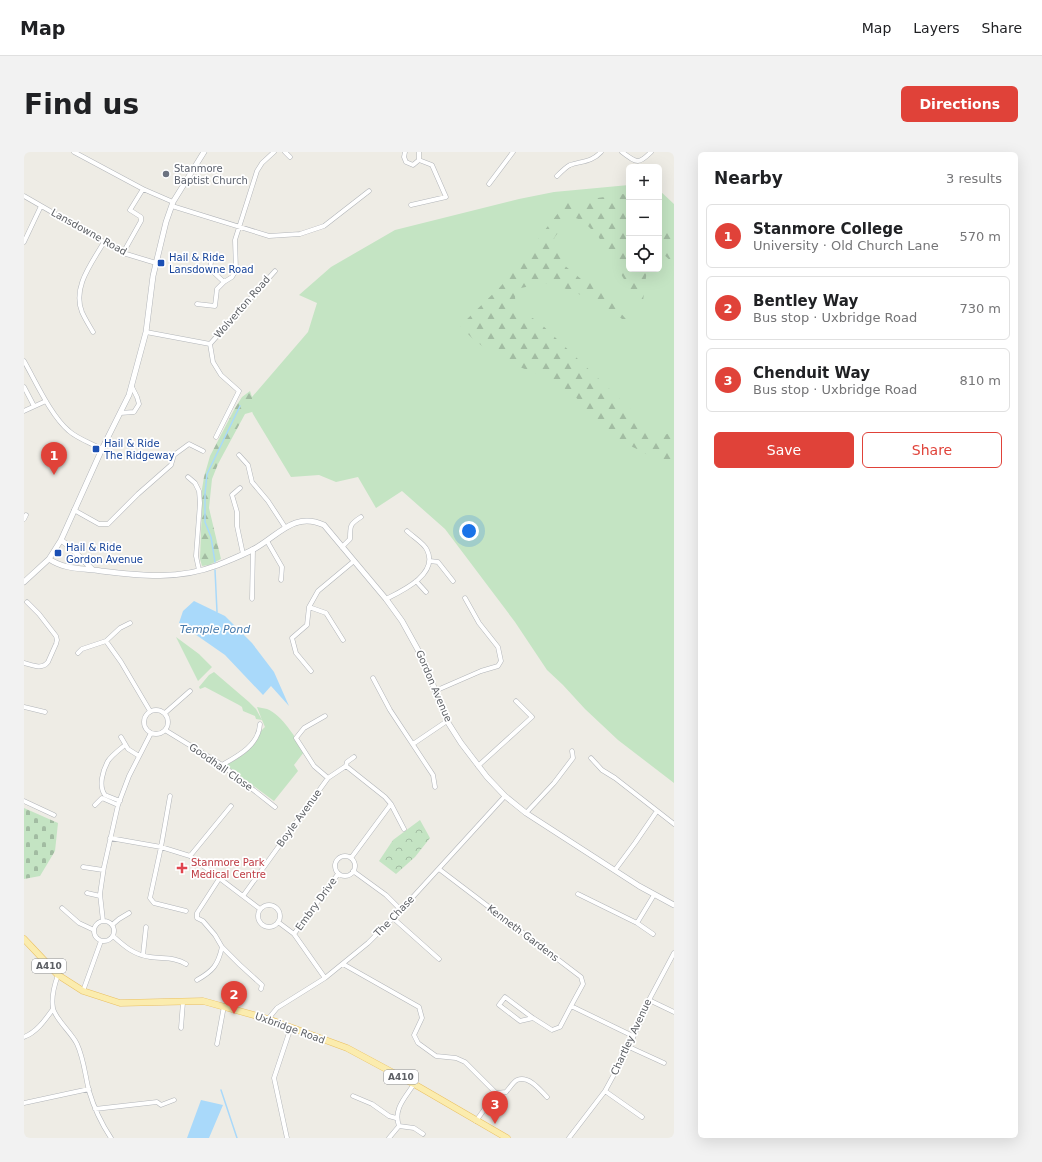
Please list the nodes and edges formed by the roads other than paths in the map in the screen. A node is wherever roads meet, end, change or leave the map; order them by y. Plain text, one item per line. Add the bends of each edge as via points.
1 (74, 152) edge
2 (204, 152) edge
3 (274, 152) edge
4 (284, 152) edge
5 (405, 152) edge
6 (419, 152) edge
7 (513, 152) edge
8 (601, 152) edge
9 (622, 152) edge
10 (652, 152) edge
11 (290, 157) dead end
12 (419, 160) junction
13 (557, 176) dead end
14 (489, 184) dead end
15 (143, 189) junction
16 (369, 191) dead end
17 (24, 196) edge
18 (172, 204) junction
19 (412, 205) dead end
20 (41, 206) junction
21 (239, 226) junction
22 (24, 242) edge
23 (104, 242) junction
24 (123, 253) junction
25 (211, 262) dead end
26 (156, 263) junction
27 (275, 271) dead end
28 (224, 282) junction
29 (197, 304) dead end
30 (93, 332) dead end
31 (146, 332) junction
32 (210, 344) junction
33 (24, 361) edge
34 (132, 387) junction
35 (24, 388) edge
36 (46, 400) junction
37 (34, 406) junction
38 (24, 411) edge
39 (120, 413) junction
40 (216, 437) dead end
41 (102, 449) junction
42 (203, 451) dead end
43 (239, 455) dead end
44 (188, 477) dead end
45 (240, 488) dead end
46 (74, 510) junction
47 (361, 517) dead end
48 (285, 527) junction
49 (407, 531) dead end
50 (61, 540) junction
51 (267, 541) junction
52 (342, 547) junction
53 (253, 550) junction
54 (243, 554) junction
55 (49, 559) junction
56 (430, 560) junction
57 (354, 561) junction
58 (93, 570) junction
59 (199, 570) junction
60 (281, 580) dead end
61 (416, 581) junction
62 (453, 581) dead end
63 (24, 582) edge
64 (426, 592) dead end
65 (386, 598) junction
66 (466, 598) dead end
67 (252, 599) dead end
68 (27, 602) dead end
69 (309, 607) junction
70 (130, 623) dead end
71 (343, 640) dead end
72 (106, 641) junction
73 (78, 653) dead end
74 (24, 663) edge
75 (311, 670) dead end
76 (373, 678) dead end
77 (190, 691) dead end
78 (435, 691) junction
79 (516, 702) dead end
80 (24, 707) edge
81 (150, 711) junction
82 (45, 712) dead end
83 (165, 713) junction
84 (325, 716) dead end
85 (447, 721) junction
86 (260, 724) dead end
87 (165, 730) junction
88 (151, 733) junction
89 (121, 737) dead end
90 (414, 744) junction
91 (125, 745) junction
92 (572, 751) dead end
93 (139, 756) junction
94 (354, 757) dead end
95 (591, 758) dead end
96 (222, 765) junction
97 (346, 766) junction
98 (478, 766) junction
99 (328, 778) junction
100 (435, 787) dead end
101 (170, 796) dead end
102 (505, 796) junction
103 (24, 801) edge
104 (119, 803) junction
105 (391, 804) junction
106 (95, 805) dead end
107 (232, 806) dead end
108 (275, 807) dead end
109 (657, 811) junction
110 (526, 813) junction
111 (54, 815) dead end
112 (674, 824) edge
113 (404, 829) dead end
114 (110, 838) junction
115 (161, 847) junction
116 (190, 856) junction
117 (351, 858) junction
118 (83, 866) dead end
119 (439, 869) junction
120 (103, 870) junction
121 (615, 870) junction
122 (353, 871) junction
123 (338, 874) junction
124 (219, 879) junction
125 (87, 894) dead end
126 (578, 894) dead end
127 (654, 895) junction
128 (100, 896) junction
129 (243, 896) junction
130 (674, 905) edge
131 (62, 908) dead end
132 (260, 910) junction
133 (401, 910) junction
134 (186, 911) dead end
135 (129, 913) dead end
136 (393, 918) junction
137 (103, 921) junction
138 (278, 922) junction
139 (637, 924) junction
140 (112, 925) junction
141 (146, 927) dead end
142 (94, 930) junction
143 (294, 934) junction
144 (653, 934) dead end
145 (113, 936) junction
146 (102, 941) junction
147 (25, 944) edge
148 (222, 947) junction
149 (673, 952) edge
150 (143, 955) junction
151 (439, 959) dead end
152 (186, 964) dead end
153 (343, 964) junction
154 (58, 976) junction
155 (325, 978) junction
156 (198, 980) dead end
157 (261, 989) dead end
158 (83, 991) junction
159 (649, 1000) junction
160 (184, 1002) junction
161 (224, 1006) junction
162 (571, 1006) junction
163 (53, 1009) junction
164 (674, 1012) edge
165 (268, 1018) junction
166 (533, 1018) junction
167 (291, 1027) junction
168 (181, 1028) dead end
169 (633, 1036) junction
170 (24, 1037) edge
171 (217, 1044) dead end
172 (629, 1047) junction
173 (664, 1062) dead end
174 (414, 1084) junction
175 (89, 1089) junction
176 (605, 1091) junction
177 (496, 1093) junction
178 (353, 1096) dead end
179 (547, 1097) dead end
180 (174, 1100) dead end
181 (24, 1103) edge
182 (95, 1109) junction
183 (642, 1117) dead end
184 (396, 1118) junction
185 (476, 1121) junction
186 (399, 1126) junction
187 (423, 1134) dead end
188 (497, 1135) edge
189 (571, 1136) edge
190 (111, 1138) edge
191 (287, 1138) edge
192 (389, 1138) edge
193 (507, 1138) edge
194 (576, 1138) edge

1 - 15 street
2 - 18 street
3 - 21 street via 257,171
4 - 11 street
5 - 12 street via 404,160 408,164 416,164
6 - 12 street
7 - 14 street
8 - 13 street via 596,158 569,166
9 - 10 street via 635,162 643,160
12 - 19 street via 432,165 446,197
15 - 18 street
15 - 24 street via 130,210 141,217 141,221
16 - 21 street via 324,226 300,234 269,236
17 - 20 street, Lansdowne Road
18 - 21 street
18 - 26 street
20 - 22 street
20 - 23 street, Lansdowne Road
21 - 28 street via 235,240 236,270 232,277
23 - 24 street, Lansdowne Road
23 - 30 street via 80,283 82,311
24 - 26 street, Lansdowne Road
25 - 28 street via 210,269
26 - 31 street
27 - 32 street, Wolverton Road
28 - 29 street via 217,289 215,306
31 - 32 street, Wolverton Road
31 - 34 street
32 - 40 street, Wolverton Road via 213,362 221,375 239,391
33 - 36 street
34 - 39 street
34 - 39 street via 139,404 134,412
35 - 37 street
36 - 37 street
36 - 41 street via 69,432
37 - 38 street
39 - 41 street
41 - 46 street
42 - 46 street via 189,444 174,455 171,465 108,524 99,524
43 - 48 street via 248,465 252,482 268,500
44 - 59 street via 199,491 196,556
45 - 54 street via 232,495
46 - 50 street
47 - 52 street via 352,522 350,539
48 - 51 street, Gordon Avenue
48 - 52 street, Gordon Avenue via 305,520 316,522 324,526
49 - 56 street via 427,549
50 - 55 street
50 - 58 street
51 - 53 street, Gordon Avenue
51 - 60 street via 282,567
52 - 57 street, Gordon Avenue
53 - 54 street, Gordon Avenue
53 - 67 street
54 - 59 street, Gordon Avenue
55 - 58 street, Gordon Avenue via 76,569
55 - 63 street
56 - 61 street
56 - 62 street via 438,562
57 - 65 street, Gordon Avenue
57 - 69 street via 318,592
58 - 59 street, Gordon Avenue via 141,576 171,575
61 - 64 street
61 - 65 street via 407,589
65 - 78 street, Gordon Avenue via 414,640 424,659
66 - 78 street via 479,623 498,647 501,661 498,666 481,670
68 - 74 street via 57,640 46,665 41,667
69 - 71 street via 326,613
69 - 75 street via 307,625 292,638 296,653
70 - 72 street
72 - 73 street via 82,649
72 - 81 street
76 - 90 street via 390,710
77 - 83 street
78 - 85 street, Gordon Avenue
79 - 98 street via 532,717
80 - 82 street
81 - 83 street via 158,710
81 - 88 street via 145,716 144,723
83 - 87 street via 168,720
84 - 99 street via 304,728 296,738 314,766
85 - 90 street
85 - 98 street, Gordon Avenue
86 - 96 street via 254,742 241,754
87 - 88 street via 158,734
87 - 96 street, Goodhall Close
88 - 93 street
89 - 91 street
90 - 100 street via 433,775
91 - 93 street
91 - 104 street via 108,760 102,782 105,795
92 - 110 street via 573,758
93 - 104 street
94 - 97 street, Boyle Avenue
95 - 109 street via 602,770
96 - 108 street, Goodhall Close
97 - 99 street, Boyle Avenue
97 - 105 street via 385,796
98 - 102 street, Gordon Avenue
99 - 129 street, Boyle Avenue
101 - 115 street
102 - 110 street, Gordon Avenue
102 - 119 street, The Chase
103 - 111 street
104 - 106 street via 102,798
104 - 114 street
105 - 113 street
105 - 117 street
107 - 116 street
109 - 112 street
109 - 121 street
110 - 121 street, Gordon Avenue
114 - 115 street
114 - 120 street
115 - 116 street
115 - 134 street via 150,898 154,903
116 - 124 street
117 - 122 street via 354,863
117 - 123 street via 342,856 336,860 335,868
118 - 120 street
119 - 133 street, The Chase
119 - 162 street, Kenneth Gardens via 582,977 583,984
120 - 128 street
121 - 127 street, Gordon Avenue
122 - 123 street via 347,876
122 - 133 street via 386,895
123 - 143 street, Embry Drive
124 - 129 street
124 - 148 street via 197,913 197,918 203,921
125 - 128 street
126 - 139 street
127 - 130 street, Gordon Avenue
127 - 139 street
128 - 137 street
129 - 132 street
131 - 142 street via 79,923
132 - 138 street via 258,916 264,925 272,926
132 - 138 street via 267,905 276,907 280,913
133 - 136 street, The Chase
135 - 140 street
136 - 151 street
136 - 153 street, The Chase
137 - 140 street
137 - 142 street via 96,924
138 - 143 street
139 - 144 street
140 - 145 street
141 - 150 street
142 - 146 street via 96,937
143 - 155 street
145 - 146 street
145 - 150 street via 125,948
146 - 158 street
147 - 154 main road, Uxbridge Road / A410
148 - 156 street via 211,972
148 - 157 street via 262,985
149 - 159 street, Chartley Avenue
150 - 152 street via 181,960
153 - 155 street, The Chase
153 - 177 street via 419,1007 422,1018 414,1035 418,1043 436,1056 456,1058 465,1062
154 - 158 main road, Uxbridge Road / A410
154 - 163 street via 53,988
155 - 165 street, The Chase via 277,1008
158 - 160 main road, Uxbridge Road / A410 via 120,1003
159 - 164 street
159 - 169 street, Chartley Avenue
160 - 161 main road, Uxbridge Road / A410 via 203,1001
160 - 168 street
161 - 165 main road, Uxbridge Road / A410
161 - 171 street
162 - 166 street, Kenneth Gardens via 560,1027 552,1030
162 - 169 street
163 - 170 street via 41,1026
163 - 175 street via 76,1042
165 - 167 main road, Uxbridge Road / A410
166 - 166 street via 505,997 499,1006 520,1021
167 - 174 main road, Uxbridge Road / A410 via 346,1048
167 - 191 street via 274,1078
169 - 172 street, Chartley Avenue
172 - 173 street
172 - 176 street, Chartley Avenue
174 - 184 street via 399,1106
174 - 185 main road, Uxbridge Road / A410
175 - 181 street
175 - 182 street
176 - 183 street
176 - 189 street, Chartley Avenue
177 - 179 street via 506,1092 516,1080 525,1079
177 - 185 street
178 - 184 street
180 - 182 street via 161,1105 158,1102
182 - 190 street
184 - 186 street
185 - 188 main road, Uxbridge Road / A410
186 - 187 street via 414,1128
186 - 192 street
188 - 193 main road, Uxbridge Road / A410
189 - 194 street

